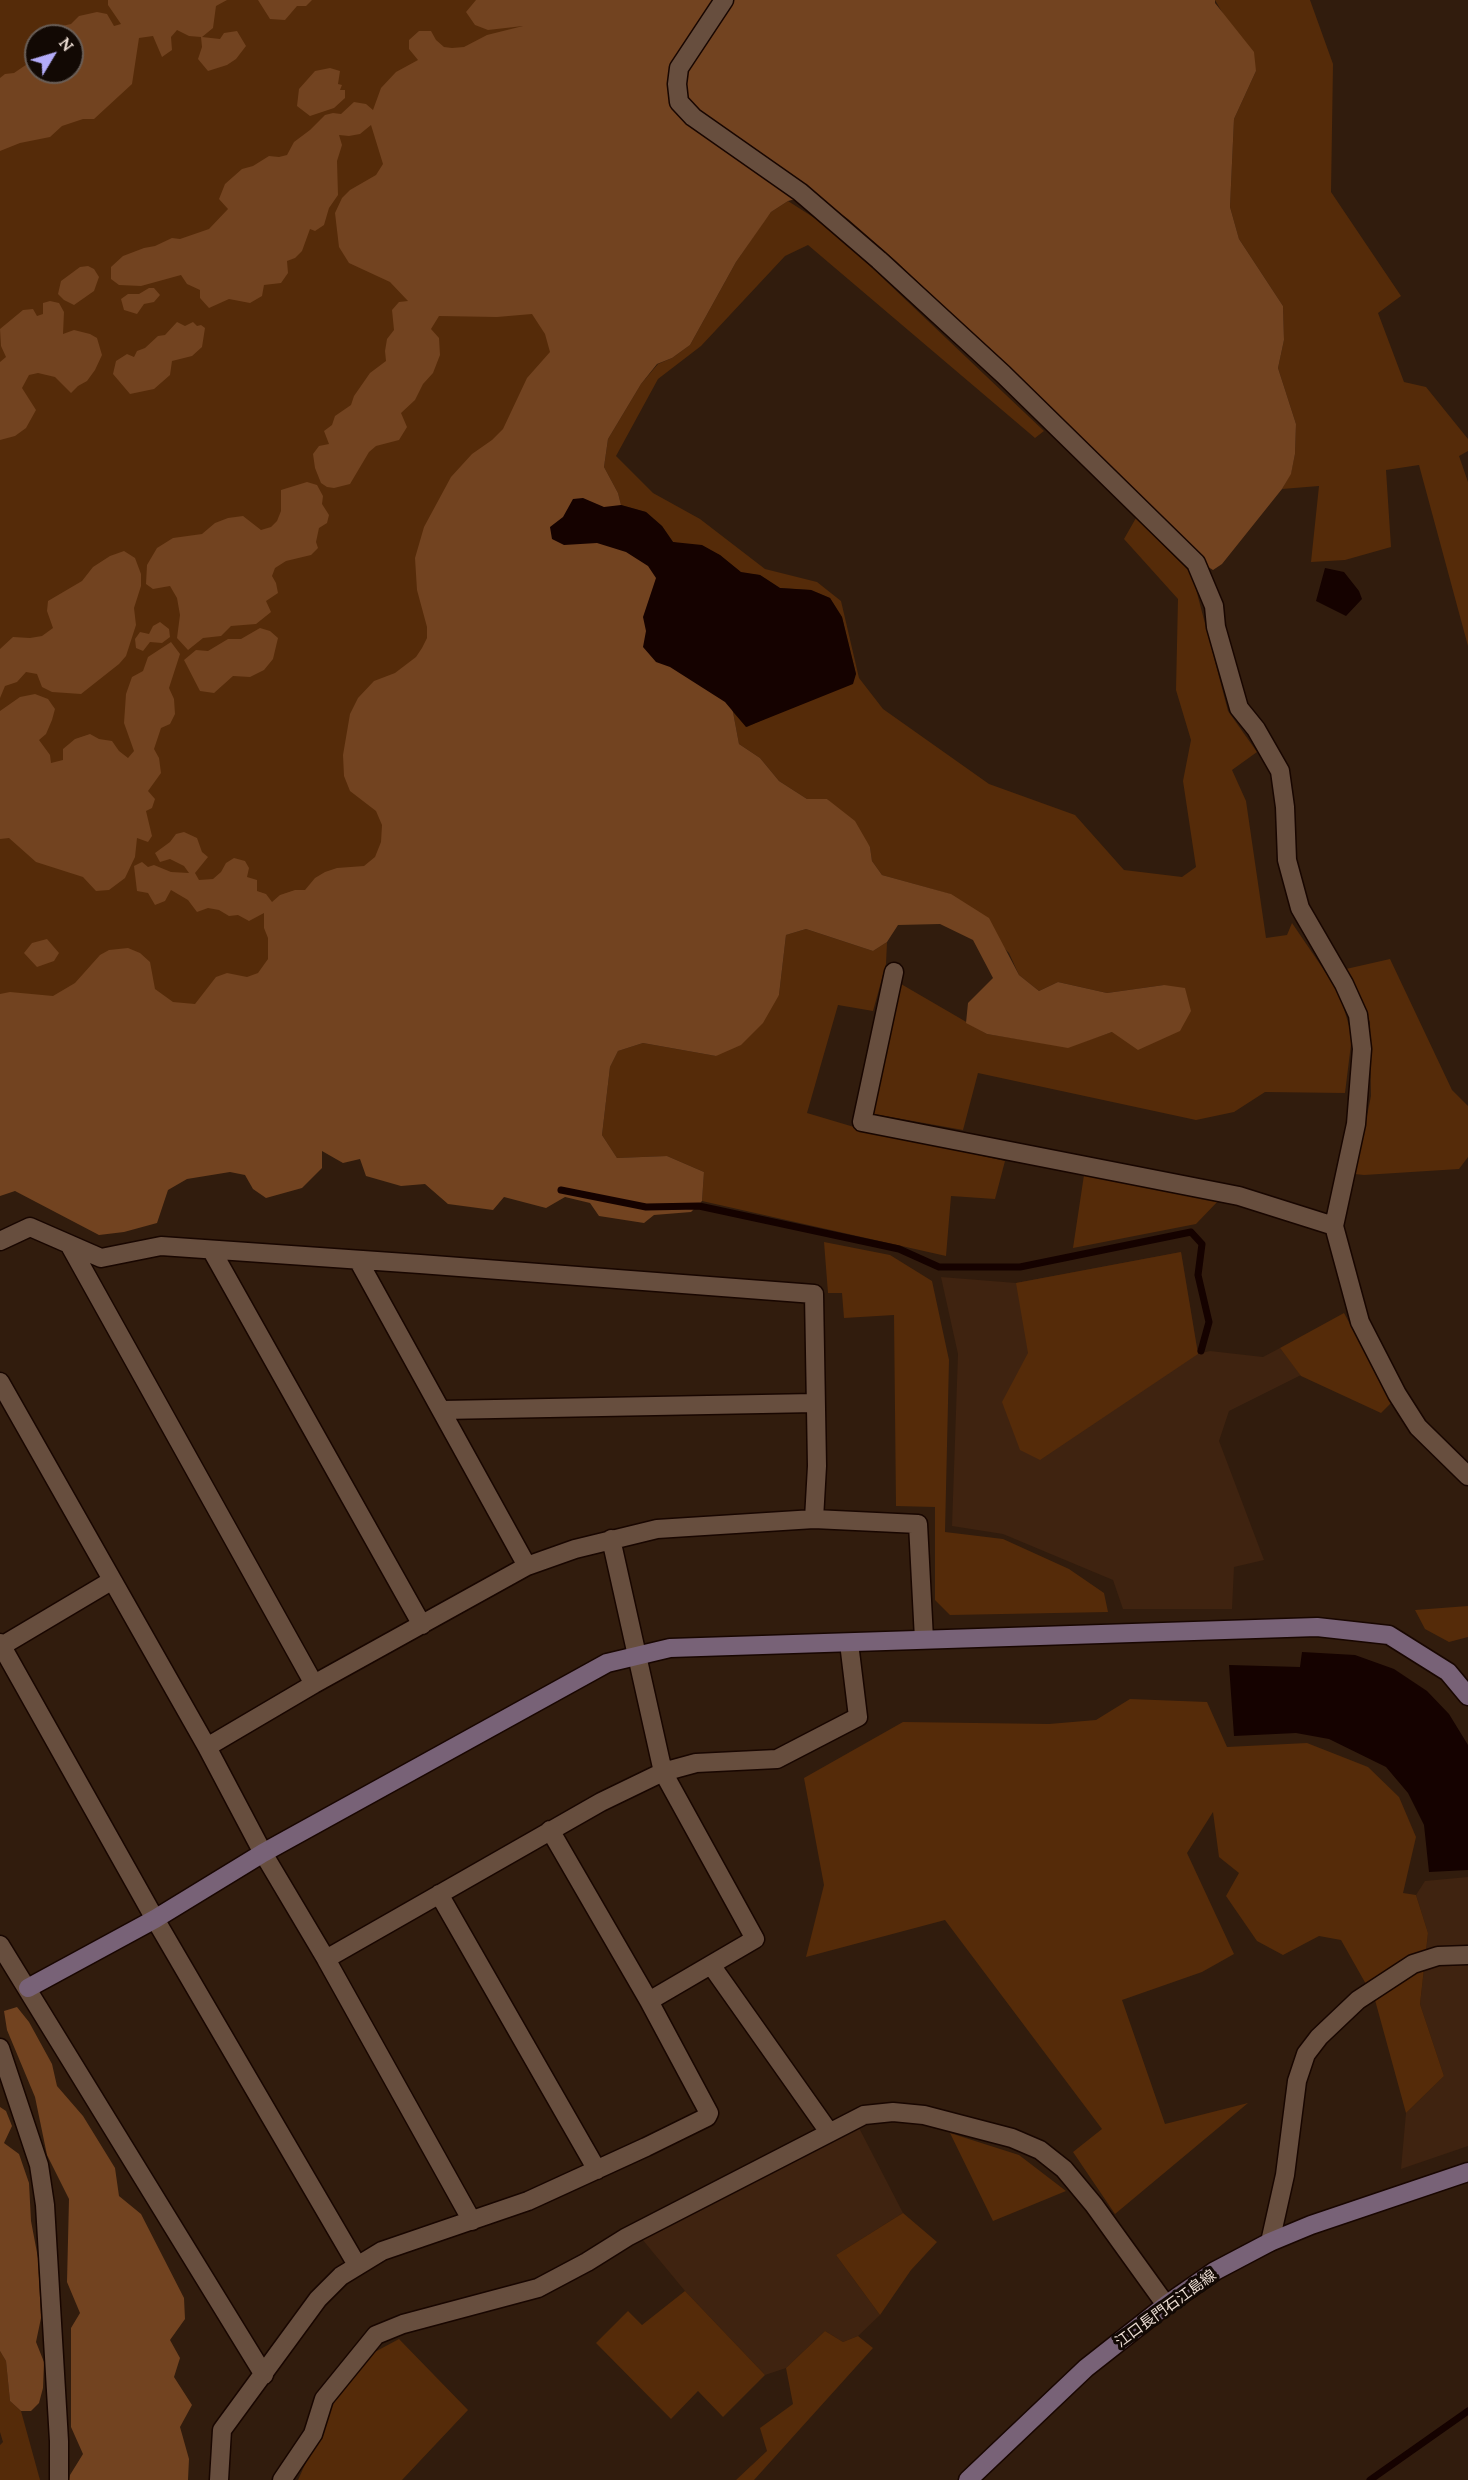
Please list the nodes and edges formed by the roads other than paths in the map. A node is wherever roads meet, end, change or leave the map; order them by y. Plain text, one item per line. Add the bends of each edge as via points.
1 (724, 0) edge
2 (894, 972) dead end
3 (1334, 1226) junction
4 (0, 1241) edge
5 (69, 1244) junction
6 (212, 1251) junction
7 (358, 1260) junction
8 (0, 1382) edge
9 (815, 1403) junction
10 (442, 1410) junction
11 (1468, 1476) edge
12 (814, 1519) junction
13 (611, 1539) junction
14 (527, 1566) junction
15 (111, 1581) junction
16 (422, 1625) junction
17 (924, 1640) junction
18 (849, 1643) junction
19 (1, 1645) edge
20 (636, 1656) junction
21 (314, 1684) junction
22 (1468, 1696) edge
23 (207, 1747) junction
24 (663, 1772) junction
25 (550, 1830) junction
26 (263, 1853) junction
27 (439, 1894) junction
28 (155, 1918) junction
29 (0, 1945) edge
30 (1468, 1955) edge
31 (326, 1959) junction
32 (711, 1965) junction
33 (28, 1988) junction
34 (649, 2001) junction
35 (0, 2048) edge
36 (829, 2132) junction
37 (597, 2170) junction
38 (1468, 2172) edge
39 (472, 2221) junction
40 (1270, 2242) junction
41 (357, 2265) junction
42 (1166, 2305) junction
43 (264, 2375) junction
44 (59, 2480) edge
45 (219, 2480) edge
46 (282, 2480) edge
47 (968, 2480) edge

1 - 3 street via 679,68 679,102 693,117 800,192 879,260 1003,374 1196,563 1214,606 1216,627 1239,708 1280,771 1291,883 1300,908 1358,1015 1362,1049 1356,1124
2 - 3 street via 862,1122 1239,1196
3 - 11 street via 1360,1322 1397,1394 1419,1426
4 - 5 street via 30,1227
5 - 6 street via 101,1258 161,1246
5 - 21 street
6 - 7 street
6 - 16 street
7 - 9 street via 814,1294
7 - 10 street
8 - 15 street
9 - 10 street
9 - 12 street
10 - 14 street
12 - 13 street via 657,1528
12 - 17 street via 918,1524
13 - 14 street
13 - 20 street
14 - 16 street
15 - 19 street
15 - 23 street
16 - 21 street
17 - 18 street
17 - 22 street via 1317,1627 1389,1635 1448,1672
18 - 20 street via 670,1647
18 - 24 street via 858,1716 777,1759 696,1763
19 - 28 street
20 - 24 street
20 - 26 street via 607,1663
21 - 23 street
23 - 26 street
24 - 25 street
24 - 32 street via 755,1939
25 - 27 street
25 - 34 street
26 - 28 street
26 - 31 street
27 - 31 street
27 - 37 street
28 - 33 street
28 - 41 street
29 - 33 street
30 - 40 street via 1438,1956 1413,1964 1358,2000 1306,2054 1297,2081 1285,2175
31 - 39 street
32 - 34 street
32 - 36 street
33 - 43 street
34 - 37 street via 709,2113
35 - 44 street via 39,2165 45,2205
36 - 42 street via 864,2115 893,2112 946,2120 1040,2150 1064,2169 1094,2205
36 - 46 street via 538,2288 403,2324 376,2335 324,2399 313,2434
37 - 39 street
38 - 40 street, 江口長門石江島線
39 - 41 street via 382,2251
40 - 42 street, 江口長門石江島線 via 1215,2271
41 - 43 street via 318,2298
42 - 47 street, 江口長門石江島線 via 1086,2368
43 - 45 street via 222,2430

